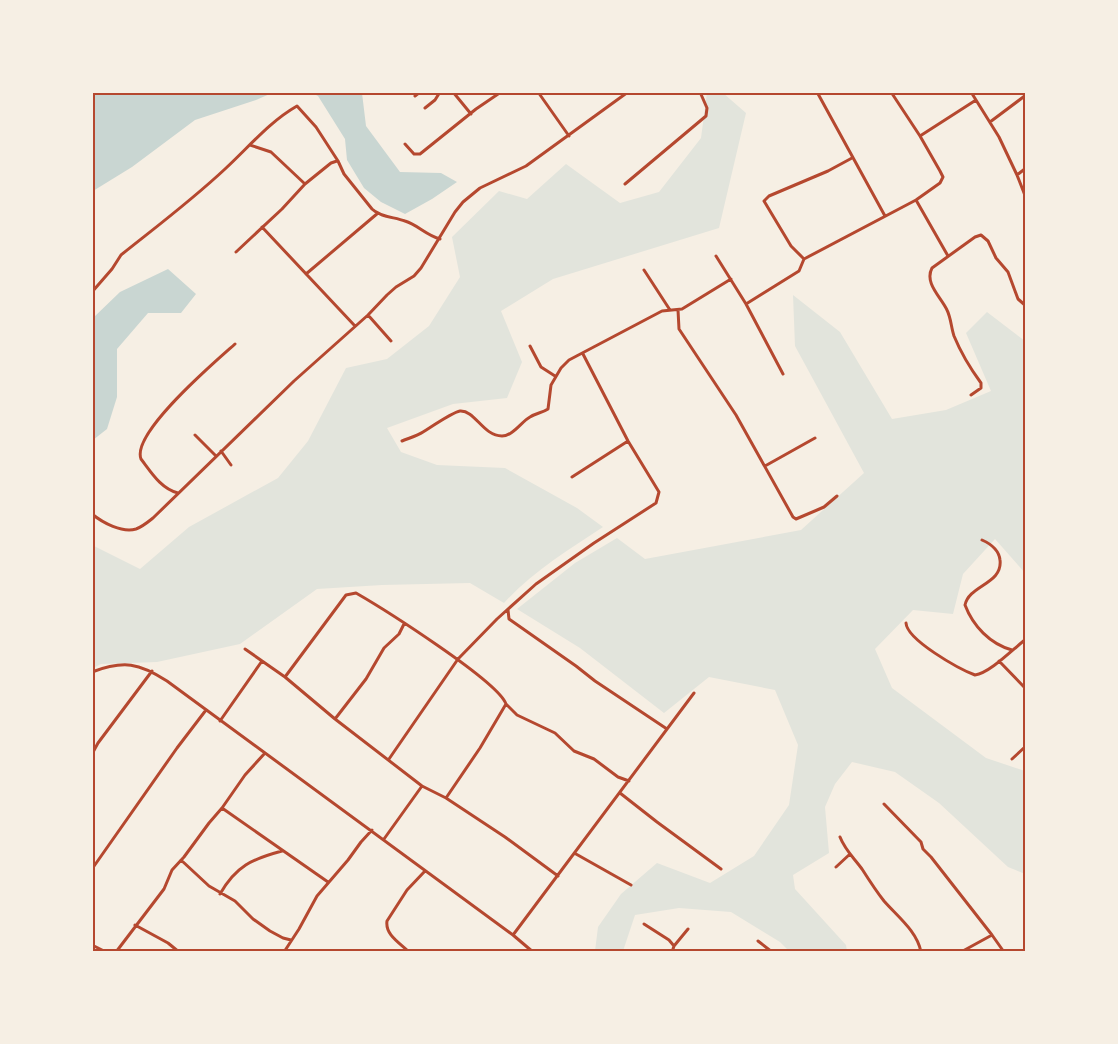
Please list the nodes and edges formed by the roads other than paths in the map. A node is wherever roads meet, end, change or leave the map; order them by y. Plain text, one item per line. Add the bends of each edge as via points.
1 (420, 92) edge
2 (440, 92) edge
3 (453, 92) edge
4 (501, 92) edge
5 (538, 92) edge
6 (628, 92) edge
7 (700, 92) edge
8 (817, 92) edge
9 (891, 92) edge
10 (971, 92) edge
11 (1026, 95) edge
12 (416, 96) dead end
13 (976, 100) junction
14 (425, 108) dead end
15 (471, 114) junction
16 (990, 122) junction
17 (569, 136) junction
18 (920, 136) junction
19 (250, 144) junction
20 (405, 144) dead end
21 (852, 158) junction
22 (338, 161) junction
23 (1026, 168) edge
24 (1017, 175) junction
25 (305, 184) junction
26 (625, 184) dead end
27 (1026, 198) edge
28 (916, 200) junction
29 (378, 213) junction
30 (885, 216) junction
31 (262, 227) junction
32 (440, 239) junction
33 (236, 252) dead end
34 (716, 256) dead end
35 (948, 256) junction
36 (804, 259) junction
37 (644, 270) dead end
38 (306, 274) junction
39 (731, 278) junction
40 (92, 292) edge
41 (746, 304) junction
42 (1026, 306) edge
43 (671, 310) junction
44 (678, 310) junction
45 (368, 315) junction
46 (355, 326) junction
47 (392, 341) dead end
48 (235, 344) dead end
49 (530, 346) dead end
50 (583, 354) junction
51 (782, 374) dead end
52 (555, 376) junction
53 (972, 395) dead end
54 (195, 435) dead end
55 (815, 438) dead end
56 (402, 441) dead end
57 (628, 441) junction
58 (221, 451) junction
59 (216, 456) junction
60 (232, 465) dead end
61 (765, 466) junction
62 (572, 477) dead end
63 (178, 493) junction
64 (837, 496) dead end
65 (92, 514) edge
66 (982, 540) dead end
67 (508, 610) junction
68 (906, 623) dead end
69 (404, 624) junction
70 (1026, 639) edge
71 (245, 649) dead end
72 (1012, 650) junction
73 (458, 659) junction
74 (262, 661) junction
75 (999, 661) junction
76 (152, 671) junction
77 (92, 672) edge
78 (286, 677) junction
79 (1026, 689) edge
80 (694, 693) dead end
81 (506, 704) junction
82 (206, 710) junction
83 (220, 720) junction
84 (335, 720) junction
85 (667, 729) junction
86 (1026, 746) edge
87 (92, 754) edge
88 (265, 754) junction
89 (1012, 758) dead end
90 (389, 759) junction
91 (629, 781) junction
92 (422, 786) junction
93 (620, 793) junction
94 (446, 798) junction
95 (884, 804) dead end
96 (222, 808) junction
97 (372, 830) junction
98 (840, 837) dead end
99 (384, 839) junction
100 (282, 851) junction
101 (576, 854) junction
102 (850, 854) junction
103 (181, 860) junction
104 (836, 868) dead end
105 (92, 869) edge
106 (721, 869) dead end
107 (425, 871) junction
108 (558, 876) junction
109 (328, 882) junction
110 (631, 886) dead end
111 (220, 894) junction
112 (644, 924) dead end
113 (135, 926) junction
114 (688, 930) dead end
115 (513, 935) junction
116 (992, 935) junction
117 (291, 940) junction
118 (758, 941) dead end
119 (92, 945) edge
120 (674, 946) junction
121 (106, 952) edge
122 (116, 952) edge
123 (179, 952) edge
124 (284, 952) edge
125 (409, 952) edge
126 (533, 952) edge
127 (672, 952) edge
128 (772, 952) edge
129 (921, 952) edge
130 (961, 952) edge
131 (1004, 952) edge

1 - 12 street
2 - 14 street
3 - 15 street
4 - 15 street
5 - 17 street
6 - 17 street
7 - 26 street via 707,108 706,116
8 - 21 street
9 - 18 street
10 - 13 street
11 - 16 street
13 - 16 street
13 - 18 street
15 - 20 street via 420,154 414,154
16 - 24 street
17 - 32 street via 526,166 480,188 455,212
18 - 28 street via 943,177 940,183
19 - 22 street via 297,106
19 - 25 street via 271,152
19 - 40 street via 203,189 122,255
21 - 30 street
21 - 36 street via 764,201 791,246
22 - 25 street
22 - 29 street via 357,192
23 - 24 street
24 - 27 street
25 - 31 street
28 - 30 street
28 - 35 street
29 - 32 street via 405,221
29 - 38 street
30 - 36 street
31 - 33 street
31 - 38 street
32 - 45 street via 414,276 396,287
34 - 39 street
35 - 42 street via 981,235 1008,272 1018,299
35 - 53 street via 932,268 930,280 948,311 961,351 981,383
36 - 41 street via 799,271
37 - 43 street
38 - 46 street
39 - 41 street
39 - 44 street
41 - 51 street
43 - 44 street
43 - 50 street via 662,311
44 - 61 street via 679,330 736,415
45 - 46 street
45 - 47 street
46 - 58 street
48 - 63 street via 182,392 144,439 141,459 163,486
49 - 52 street via 541,367
50 - 52 street via 565,363
50 - 57 street
52 - 56 street via 549,391 548,409 533,415 511,433 503,436 491,434 463,411
54 - 59 street
55 - 61 street
57 - 62 street
57 - 67 street via 659,492 656,504 536,584
58 - 59 street
58 - 60 street
59 - 63 street
61 - 64 street via 796,519 824,507
63 - 65 street via 153,518 135,529 111,525
66 - 72 street via 998,553 999,570 968,597 965,605 969,616 986,635
67 - 73 street
67 - 85 street via 509,619
68 - 75 street via 908,631 932,651 975,675
69 - 73 street
69 - 78 street via 356,593 346,595
69 - 84 street
70 - 72 street
71 - 74 street
72 - 75 street
73 - 81 street via 496,690
73 - 90 street
74 - 78 street
74 - 83 street
75 - 79 street
76 - 77 street via 134,664
76 - 82 street
76 - 87 street
78 - 84 street
80 - 85 street
81 - 91 street via 517,715 555,733 574,751 594,759
81 - 94 street
82 - 83 street
82 - 105 street
83 - 88 street
84 - 90 street
85 - 91 street
86 - 89 street
88 - 96 street via 245,775
88 - 97 street
90 - 92 street
91 - 93 street
92 - 94 street
92 - 99 street
93 - 101 street
93 - 106 street
94 - 108 street
95 - 116 street via 921,842 923,849
96 - 100 street
96 - 103 street
97 - 99 street
97 - 109 street
98 - 102 street
99 - 107 street
100 - 109 street
100 - 111 street via 262,856 243,866 228,879
101 - 108 street
101 - 110 street
102 - 104 street
102 - 129 street via 907,926
103 - 111 street
103 - 113 street via 172,870 164,889
107 - 115 street
107 - 125 street via 407,890 387,921 392,937
108 - 115 street
109 - 117 street
111 - 117 street via 235,901 270,931
112 - 120 street
113 - 122 street
113 - 123 street
114 - 120 street
115 - 126 street
116 - 130 street
116 - 131 street
117 - 124 street
118 - 128 street
119 - 121 street
120 - 127 street

